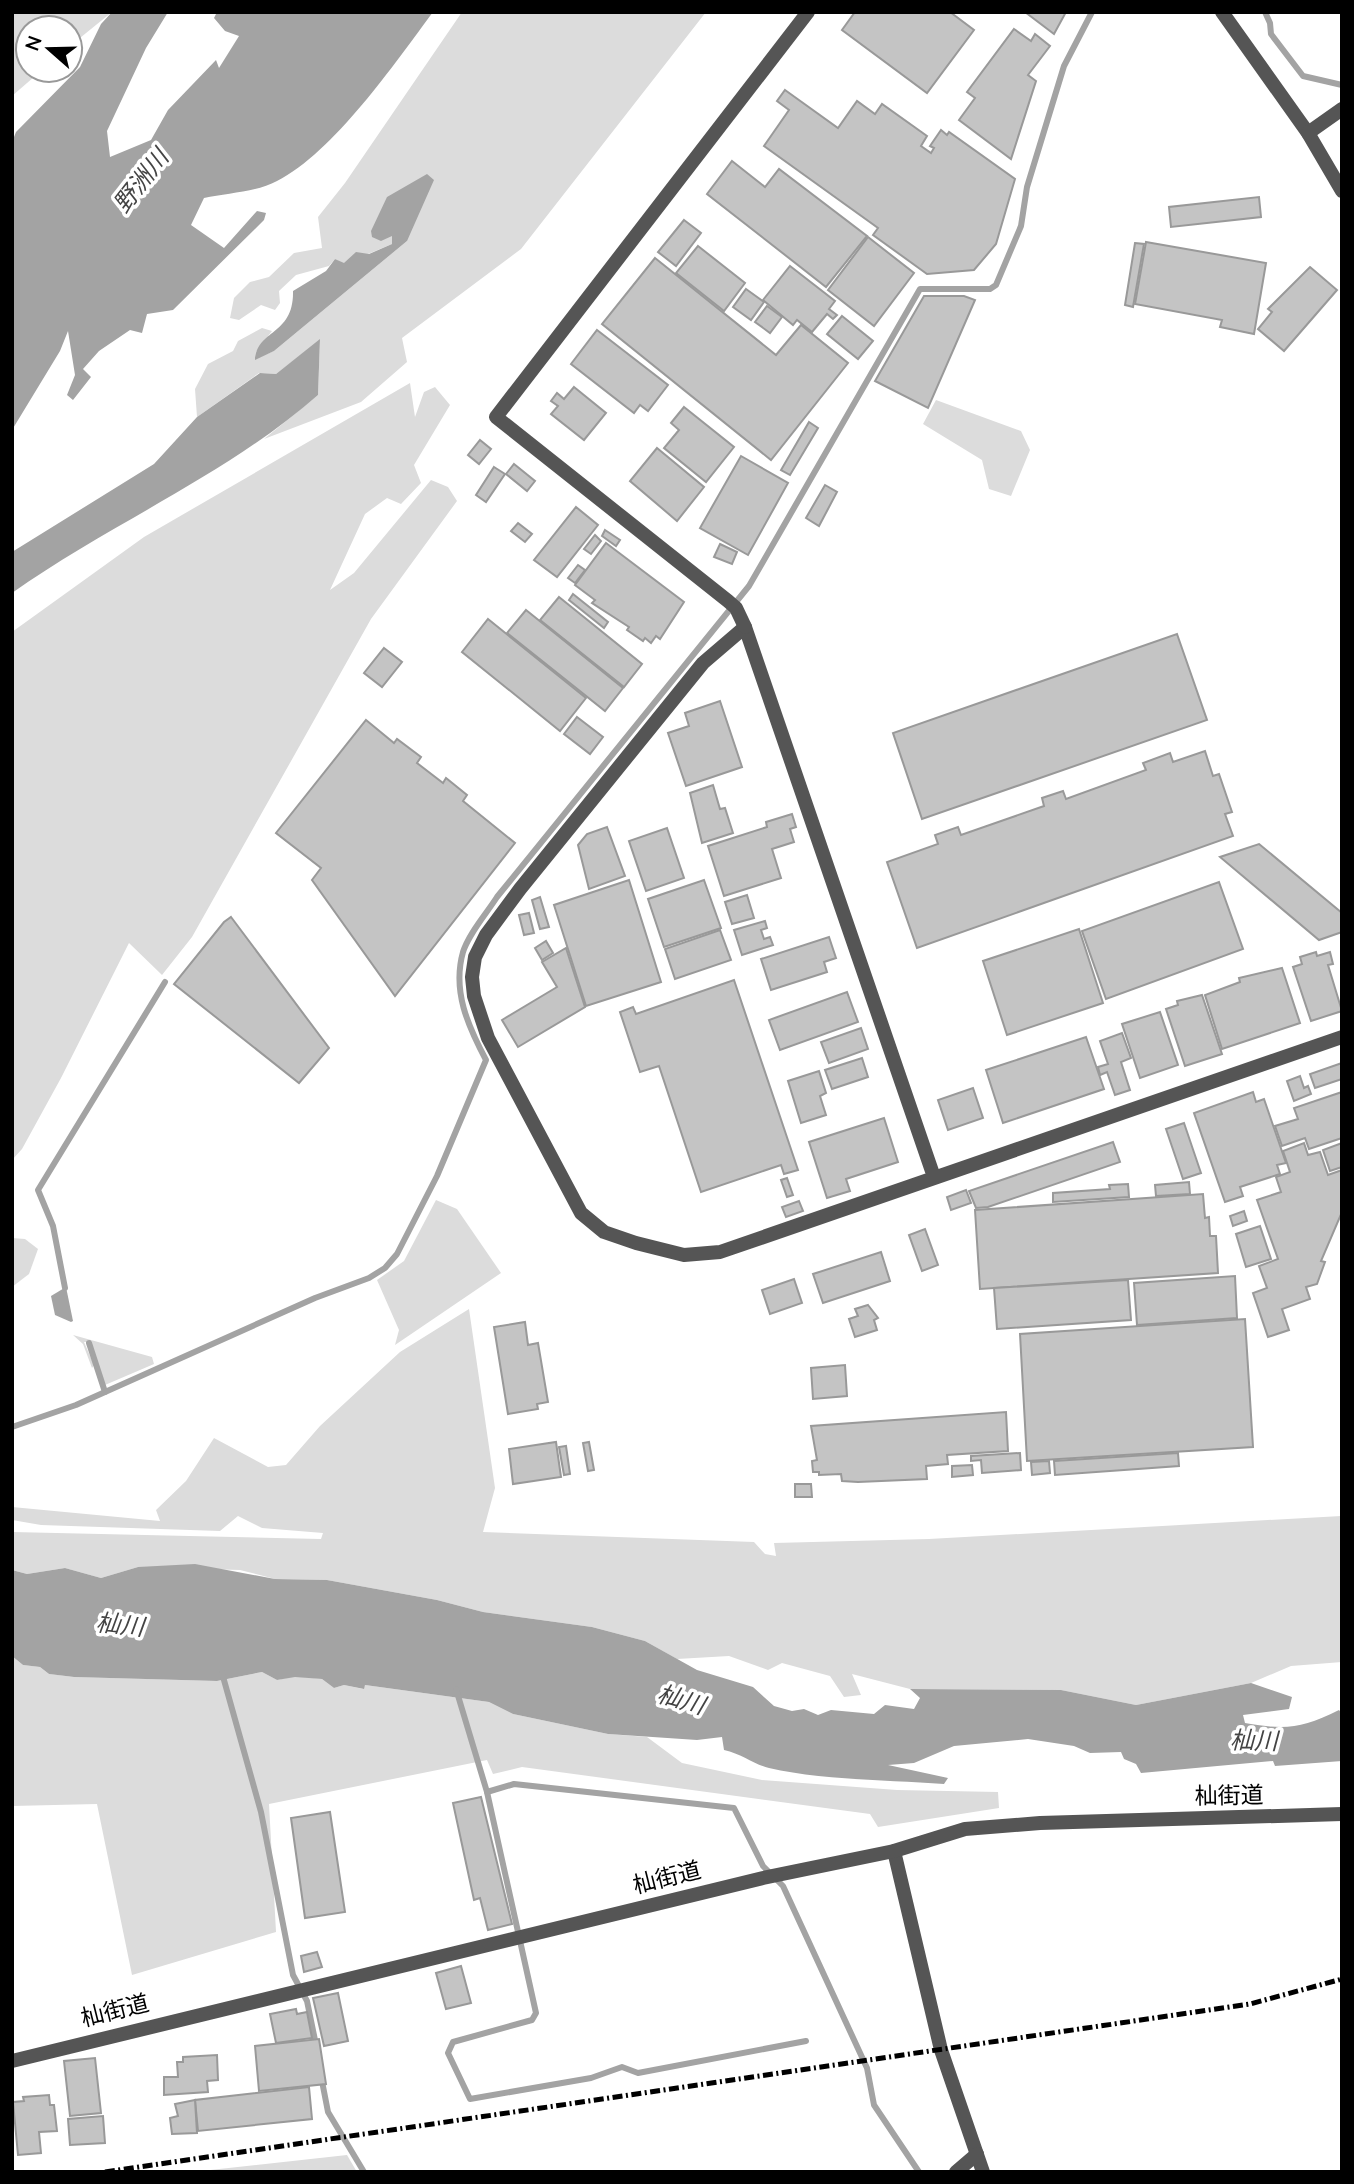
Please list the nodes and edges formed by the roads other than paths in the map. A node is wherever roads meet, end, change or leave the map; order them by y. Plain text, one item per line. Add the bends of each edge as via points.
1 (808, 12) edge
2 (1222, 12) edge
3 (1342, 109) edge
4 (1308, 133) junction
5 (1342, 191) edge
6 (745, 628) junction
7 (1342, 1037) edge
8 (933, 1177) junction
9 (1342, 1814) edge
10 (894, 1851) junction
11 (12, 2061) edge
12 (977, 2154) junction
13 (956, 2172) edge
14 (983, 2172) edge

1 - 6 street via 496,417 732,604
2 - 4 street
3 - 4 street
4 - 5 street
6 - 8 street
6 - 8 street via 703,663 486,935 472,977 488,1038 581,1213 604,1232 636,1243 684,1255 720,1252
7 - 8 street
9 - 10 street, 杣街道 via 965,1829
10 - 11 street, 杣街道 via 763,1878
10 - 12 street via 941,2050
12 - 13 street
12 - 14 street

